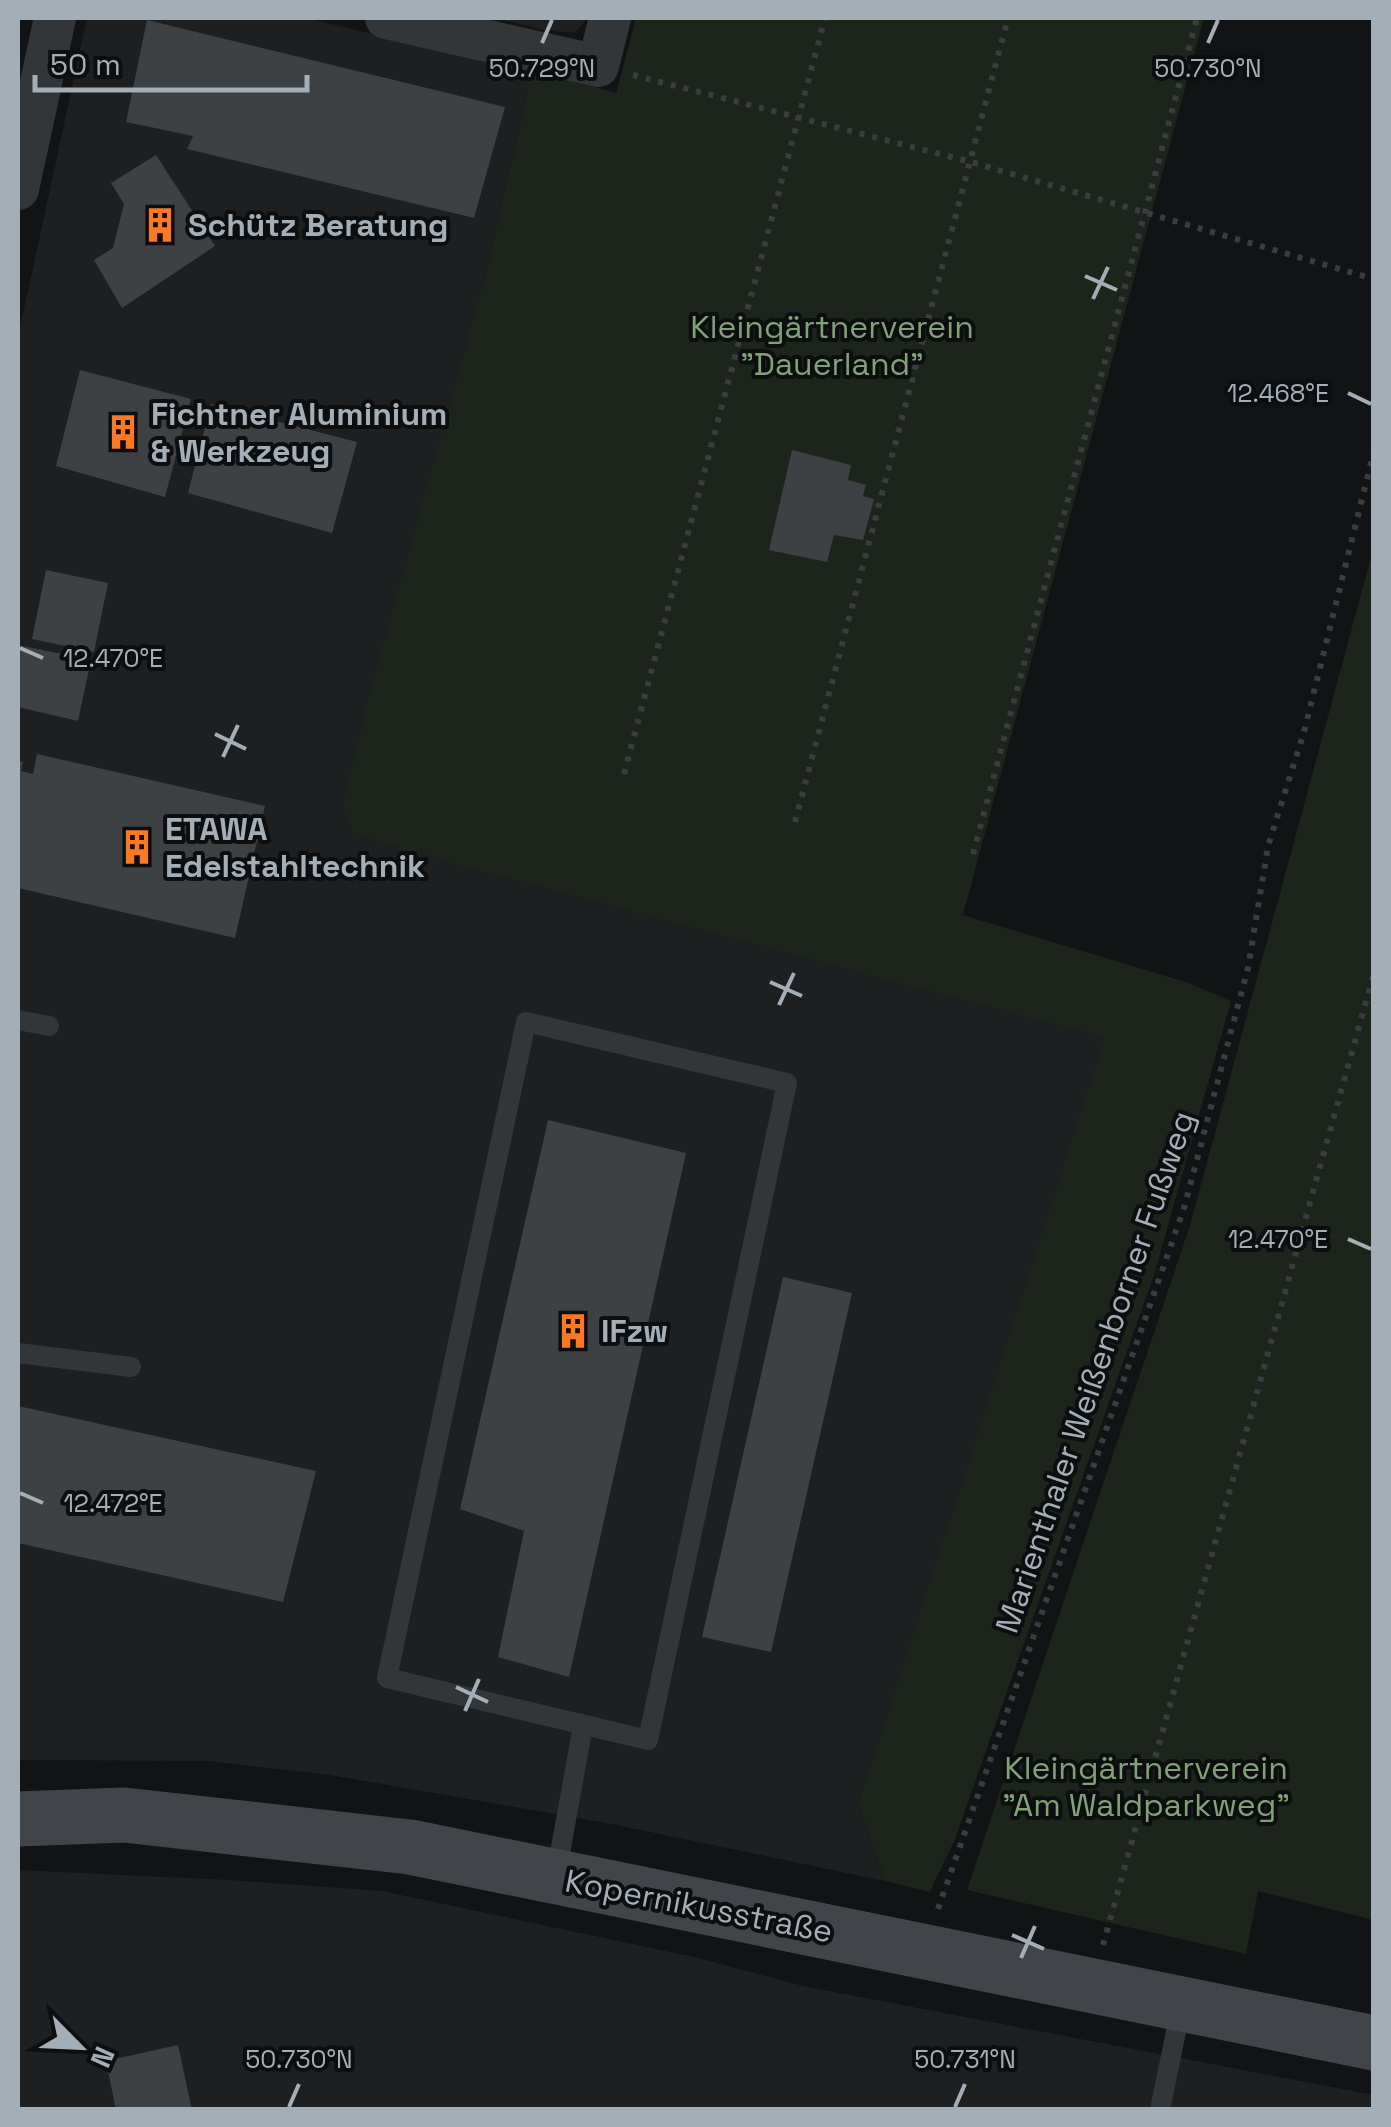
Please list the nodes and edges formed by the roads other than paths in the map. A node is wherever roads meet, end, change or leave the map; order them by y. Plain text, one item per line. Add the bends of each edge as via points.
1 (56, 18) edge
2 (386, 18) edge
3 (610, 18) edge
4 (24, 128) edge
5 (18, 189) edge
6 (18, 1020) edge
7 (49, 1026) dead end
8 (18, 1353) edge
9 (131, 1366) dead end
10 (583, 1726) junction
11 (18, 1820) edge
12 (556, 1877) junction
13 (1181, 2006) junction
14 (1374, 2043) edge
15 (1160, 2110) edge

1 - 4 street
2 - 3 street via 598,66
4 - 5 street
6 - 7 lane
8 - 9 lane
10 - 10 lane via 648,1740 786,1083 526,1022 387,1678
10 - 12 lane
11 - 12 street, Kopernikusstraße via 124,1815 280,1830 410,1847
12 - 13 street, Kopernikusstraße
13 - 14 street, Kopernikusstraße
13 - 15 lane

